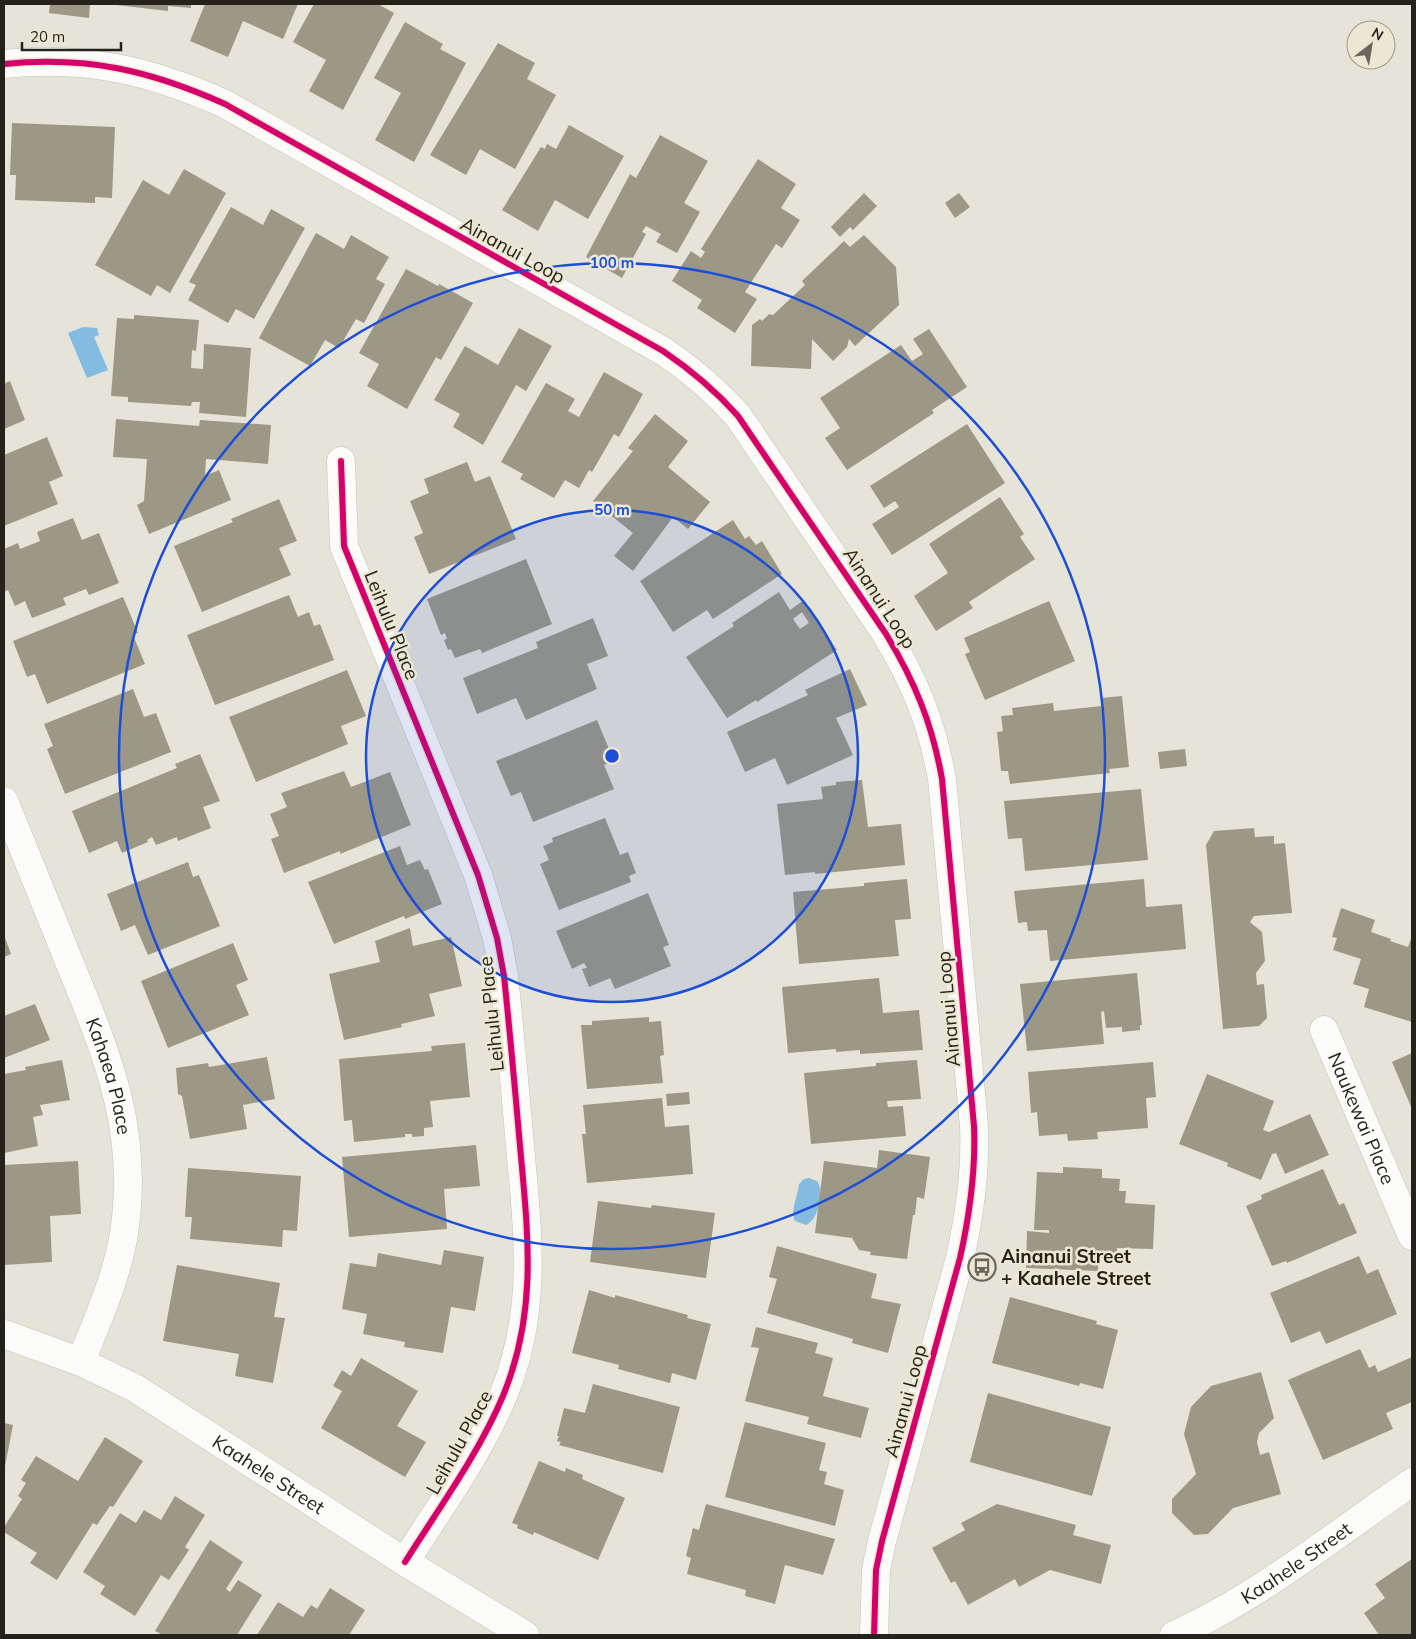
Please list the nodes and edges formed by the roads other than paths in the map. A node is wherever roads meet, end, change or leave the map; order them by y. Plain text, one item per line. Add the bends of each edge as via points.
1 (4, 64) edge
2 (341, 461) dead end
3 (4, 801) edge
4 (1324, 1030) dead end
5 (1412, 1236) edge
6 (4, 1334) edge
7 (80, 1362) junction
8 (1412, 1482) edge
9 (405, 1562) junction
10 (525, 1635) edge
11 (874, 1635) edge
12 (1174, 1635) edge

1 - 11 street, Ainanui Loop via 59,61 93,64 134,70 199,92 663,350 716,391 738,416 907,669 923,702 942,779 975,1160 960,1258 882,1541 874,1588
2 - 9 street, Leihulu Place via 344,546 478,875 498,938 529,1246 526,1309 504,1394 478,1446
3 - 7 street, Kahaea Place via 91,1016 122,1107 128,1197 124,1233 116,1271
4 - 5 street, Naukewai Place
6 - 7 street, Kaahele Street
7 - 9 street, Kaahele Street via 135,1388 183,1417
8 - 12 street, Kaahele Street via 1252,1592 1212,1617
9 - 10 street, Kaahele Street

